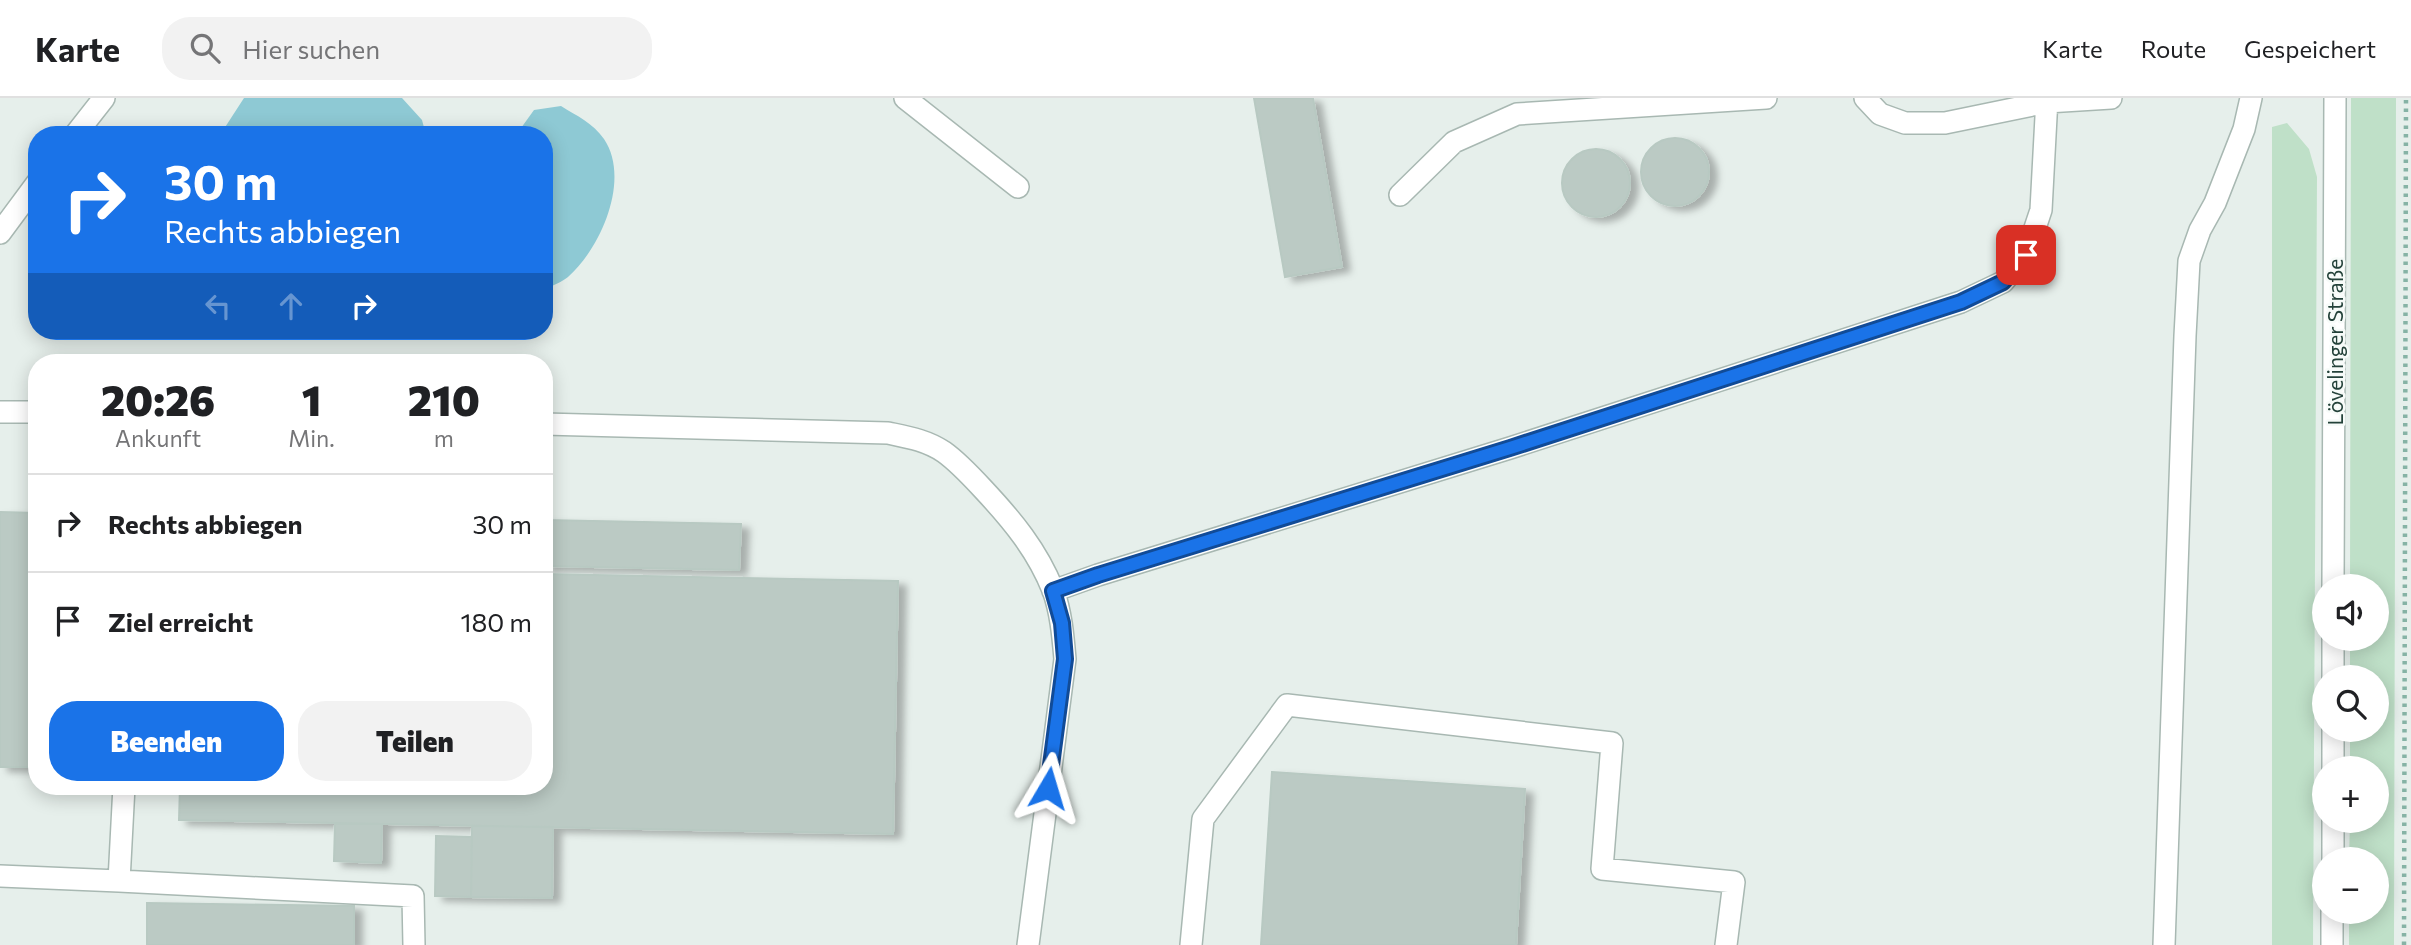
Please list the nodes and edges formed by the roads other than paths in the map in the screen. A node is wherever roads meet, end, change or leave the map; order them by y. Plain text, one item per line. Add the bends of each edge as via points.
1 (104, 98) edge
2 (905, 98) edge
3 (1766, 98) edge
4 (1865, 98) edge
5 (2111, 98) edge
6 (2251, 98) edge
7 (2335, 98) edge
8 (2047, 100) edge
9 (82, 126) edge
10 (1018, 187) dead end
11 (28, 195) edge
12 (1400, 195) dead end
13 (0, 233) edge
14 (0, 412) edge
15 (28, 412) edge
16 (553, 424) edge
17 (2333, 574) edge
18 (1053, 591) junction
19 (124, 795) edge
20 (0, 876) edge
21 (120, 881) junction
22 (2332, 924) edge
23 (414, 945) edge
24 (1028, 945) edge
25 (1191, 945) edge
26 (1727, 945) edge
27 (2164, 945) edge
28 (2332, 945) edge

1 - 9 street
2 - 10 street
3 - 12 street via 1517,114 1454,142
4 - 8 street via 1880,114 1905,123 1945,122
5 - 8 street
6 - 27 street via 2244,129 2189,261
7 - 17 street, Lövelinger Straße
8 - 18 street via 2041,210 2026,255 2003,282 1961,302
11 - 13 street
14 - 15 street
16 - 18 street via 888,433 917,438 966,471 1013,522 1034,551
18 - 24 street via 1065,659
19 - 21 street
20 - 21 street
21 - 23 street via 413,896
22 - 28 street
25 - 26 street via 1203,819 1287,705 1612,743 1602,869 1734,882

